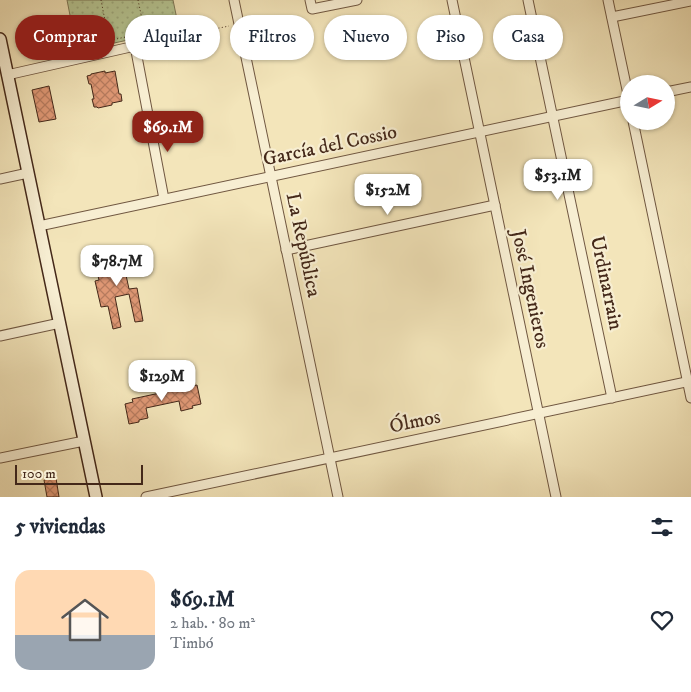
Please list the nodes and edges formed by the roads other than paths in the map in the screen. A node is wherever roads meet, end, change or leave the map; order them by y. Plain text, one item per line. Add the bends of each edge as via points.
1 (234, 0) edge
2 (357, 0) edge
3 (452, 0) edge
4 (528, 0) edge
5 (608, 0) edge
6 (689, 1) edge
7 (311, 5) edge
8 (612, 16) junction
9 (0, 39) edge
10 (8, 75) junction
11 (624, 75) edge
12 (691, 87) edge
13 (675, 90) edge
14 (620, 102) edge
15 (553, 116) junction
16 (635, 130) edge
17 (479, 132) junction
18 (28, 172) junction
19 (271, 176) junction
20 (0, 179) edge
21 (164, 199) junction
22 (495, 205) junction
23 (39, 226) junction
24 (286, 250) junction
25 (60, 323) junction
26 (0, 336) edge
27 (689, 381) edge
28 (612, 398) junction
29 (691, 398) edge
30 (538, 413) junction
31 (84, 441) junction
32 (0, 458) edge
33 (329, 458) junction
34 (96, 497) edge
35 (146, 497) edge
36 (338, 497) edge
37 (556, 497) edge

1 - 19 street, La República
2 - 7 street
3 - 17 street, José Ingenieros
4 - 15 street, Urdinarrain
5 - 8 street
6 - 8 street
8 - 11 street
9 - 10 main road
10 - 18 main road
10 - 21 street via 135,46
12 - 13 street
14 - 15 street, García del Cossio
15 - 17 street, García del Cossio
15 - 28 street, Urdinarrain
16 - 27 street
17 - 19 street, García del Cossio
17 - 22 street, José Ingenieros
18 - 20 street
18 - 23 main road
19 - 21 street, García del Cossio
19 - 24 street, La República
21 - 23 street, García del Cossio
22 - 24 street
22 - 30 street, José Ingenieros
23 - 25 main road
24 - 33 street, La República
25 - 26 street
25 - 31 main road
27 - 28 street, Ólmos
27 - 29 street
28 - 30 street, Ólmos
30 - 33 street, Ólmos
30 - 37 street, José Ingenieros
31 - 32 street
31 - 34 main road
33 - 35 street, Ólmos
33 - 36 street, La República

